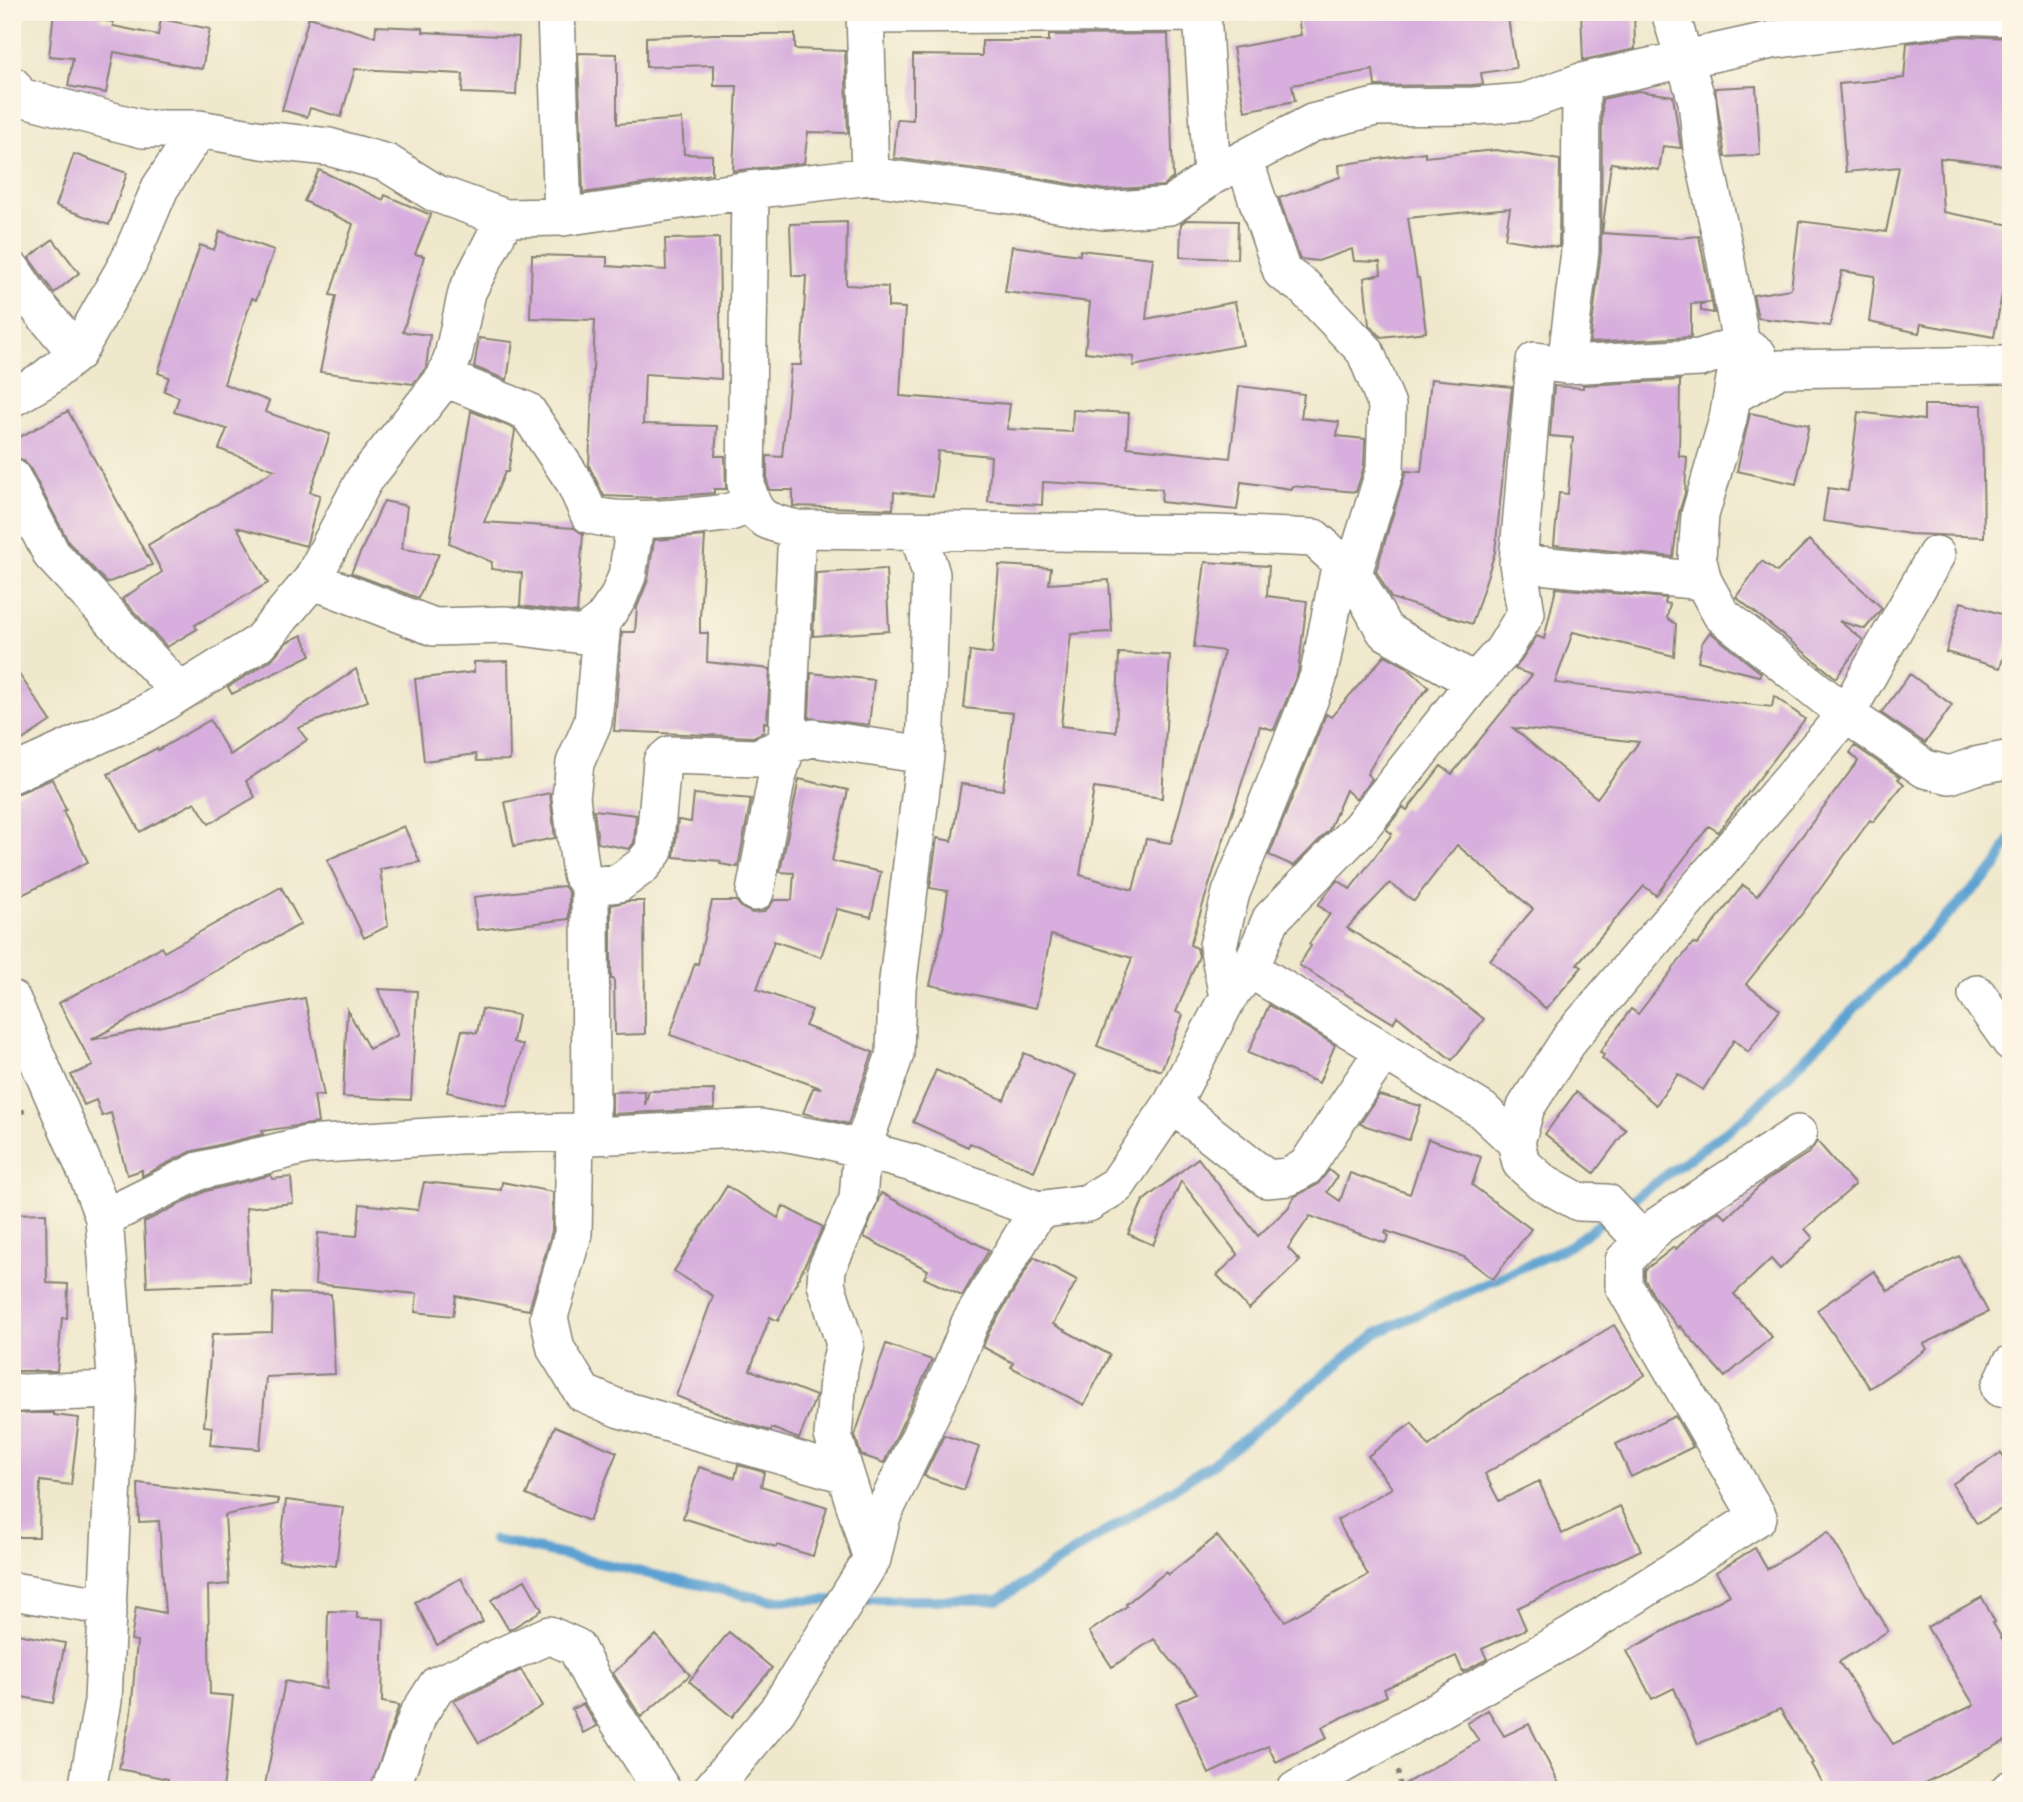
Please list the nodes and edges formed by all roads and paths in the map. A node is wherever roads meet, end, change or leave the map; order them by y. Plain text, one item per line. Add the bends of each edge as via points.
1 (556, 12) edge
2 (1670, 12) edge
3 (1202, 13) edge
4 (865, 14) edge
5 (1991, 15) edge
6 (1683, 58) junction
7 (1581, 82) junction
8 (12, 85) edge
9 (143, 129) junction
10 (199, 129) junction
11 (1228, 168) junction
12 (169, 171) junction
13 (870, 176) junction
14 (750, 190) junction
15 (563, 217) junction
16 (505, 218) junction
17 (12, 270) edge
18 (1741, 344) junction
19 (77, 353) junction
20 (1566, 365) junction
21 (2003, 365) dead end
22 (1780, 369) junction
23 (445, 379) junction
24 (1732, 396) junction
25 (12, 398) edge
26 (12, 478) edge
27 (750, 503) junction
28 (636, 519) junction
29 (797, 529) junction
30 (918, 531) junction
31 (1936, 555) dead end
32 (1518, 564) junction
33 (1347, 567) junction
34 (312, 580) junction
35 (1703, 580) junction
36 (602, 621) junction
37 (1475, 682) junction
38 (180, 692) junction
39 (1846, 714) junction
40 (787, 745) junction
41 (925, 755) junction
42 (2011, 759) edge
43 (12, 774) edge
44 (590, 886) junction
45 (755, 892) dead end
46 (1239, 983) junction
47 (1977, 994) dead end
48 (12, 1000) edge
49 (2011, 1042) edge
50 (1384, 1050) junction
51 (1172, 1104) junction
52 (1526, 1107) junction
53 (1482, 1110) junction
54 (583, 1134) junction
55 (1798, 1134) dead end
56 (1516, 1142) junction
57 (862, 1149) junction
58 (1038, 1210) junction
59 (104, 1218) junction
60 (1643, 1241) junction
61 (2011, 1364) edge
62 (2011, 1387) edge
63 (117, 1390) junction
64 (12, 1392) edge
65 (845, 1474) junction
66 (872, 1559) junction
67 (12, 1591) edge
68 (108, 1607) junction
69 (87, 1790) edge
70 (390, 1790) edge
71 (662, 1790) edge
72 (710, 1790) edge
73 (1296, 1790) edge

1 - 15 street
2 - 6 street
3 - 4 street
3 - 11 street
4 - 13 street
5 - 6 street via 1772,40
6 - 7 street
6 - 18 street via 1697,101 1702,149
7 - 11 street via 1525,102 1375,107 1312,122
7 - 20 street via 1580,251
8 - 9 street via 20,97
9 - 10 street
9 - 12 street
10 - 12 street
10 - 16 street via 329,147 387,163 435,193
11 - 13 street via 1170,206 1104,211
11 - 33 street via 1282,272 1304,288 1365,351 1387,405 1385,470
12 - 19 street via 129,261
13 - 14 street
14 - 15 street
14 - 27 street via 746,484
15 - 16 street
16 - 23 street via 467,292
17 - 19 street
18 - 20 street via 1700,358
18 - 22 street
18 - 24 street
19 - 25 street
20 - 32 street via 1535,361
21 - 22 street
22 - 24 street
23 - 28 street via 527,411 574,481 589,514
23 - 34 street via 364,480
24 - 35 street via 1700,514 1697,557
26 - 38 street via 52,555
27 - 28 street via 728,513
27 - 29 street via 765,521
28 - 36 street via 627,576
29 - 30 street
29 - 40 street
30 - 33 street via 1314,538
30 - 41 street via 931,574
31 - 39 street
32 - 35 street
32 - 37 street via 1526,613 1503,651
33 - 37 street via 1385,631
33 - 46 street via 1318,678 1231,893 1218,946
34 - 36 street via 434,627 506,625 583,635
34 - 38 street via 259,643
35 - 39 street via 1721,614
36 - 44 street via 593,722 575,763 571,797 581,874
37 - 46 street via 1360,828 1271,919
38 - 43 street via 145,714
39 - 42 street via 1925,769 1950,775
39 - 52 street via 1571,1037
40 - 41 street via 813,738
40 - 44 street via 757,758 670,755 662,762 654,851 620,883
40 - 45 street
41 - 57 street via 897,989 895,1054
44 - 54 street
46 - 50 street
46 - 51 street
47 - 49 street
48 - 59 street
50 - 51 street via 1306,1167 1288,1177 1267,1179
50 - 53 street
51 - 58 street via 1116,1185 1088,1203
52 - 53 street
52 - 56 street
53 - 56 street
54 - 57 street via 760,1128
54 - 59 street via 307,1144 199,1171
54 - 65 street via 573,1234 550,1317 556,1349 583,1393 620,1409
55 - 60 street via 1659,1224
56 - 60 street via 1521,1163 1541,1181 1579,1202 1607,1203
57 - 58 street
57 - 65 street via 858,1199 827,1268 826,1284 845,1344 833,1435
58 - 66 street via 970,1322 882,1516
59 - 63 street
60 - 73 street via 1624,1261 1624,1286 1758,1517 1571,1636
61 - 62 street via 2000,1388
63 - 64 street
63 - 68 street
65 - 66 street
66 - 72 street via 776,1711
67 - 68 street
68 - 69 street via 103,1701
70 - 71 street via 418,1715 437,1685 549,1635 576,1647

